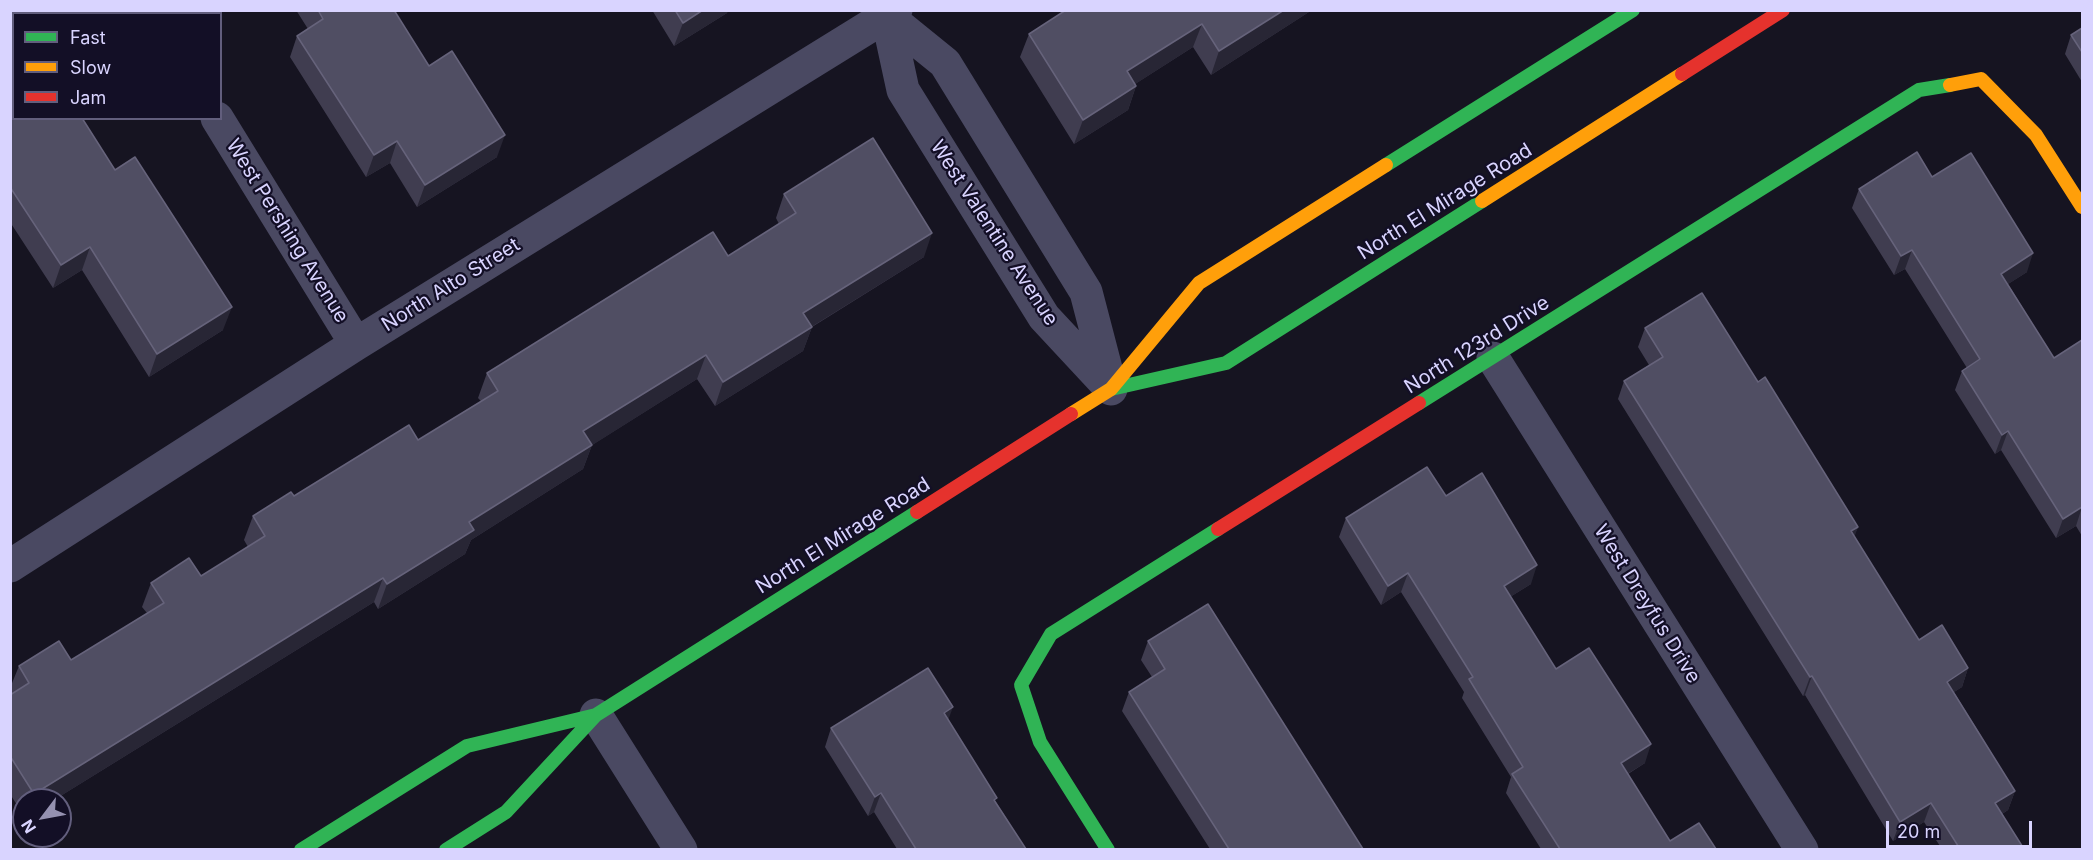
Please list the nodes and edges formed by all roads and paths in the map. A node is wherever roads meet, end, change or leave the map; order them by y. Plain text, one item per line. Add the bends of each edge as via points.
1 (1633, 10) edge
2 (1783, 10) edge
3 (889, 12) edge
4 (218, 120) edge
5 (2082, 207) edge
6 (356, 344) junction
7 (1493, 358) junction
8 (1111, 389) junction
9 (10, 566) edge
10 (596, 715) junction
11 (301, 849) edge
12 (446, 849) edge
13 (681, 849) edge
14 (1108, 849) edge
15 (1802, 849) edge

1 - 8 main road, North El Mirage Road via 1199,283
2 - 8 main road, North El Mirage Road via 1226,363
3 - 6 street, North Alto Street
3 - 8 street, West Valentine Avenue via 903,90 1044,317
3 - 8 street, West Valentine Avenue via 945,63 1086,292
4 - 6 street, West Pershing Avenue
5 - 7 main road, North 123rd Drive via 2036,135 1981,80 1919,90
6 - 9 street, North Alto Street
7 - 14 main road, North 123rd Drive via 1050,634 1021,685 1040,742
7 - 15 street, West Dreyfus Drive
8 - 10 main road, North El Mirage Road
10 - 11 main road, North El Mirage Road via 467,746
10 - 12 main road, North El Mirage Road via 506,812
10 - 13 street

